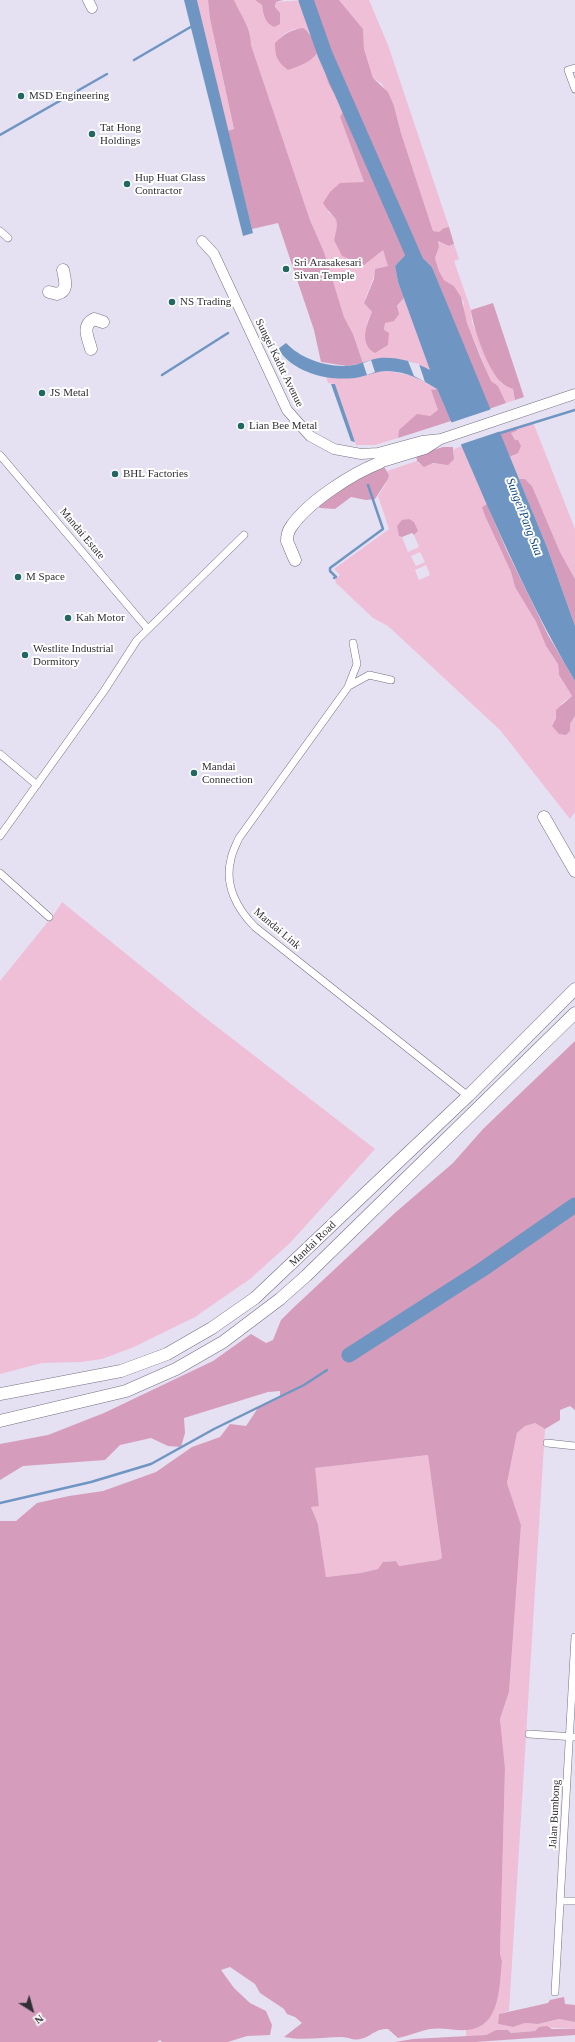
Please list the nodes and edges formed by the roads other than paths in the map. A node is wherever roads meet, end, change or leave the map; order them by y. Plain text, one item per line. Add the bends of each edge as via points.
1 (575, 68) edge
2 (575, 89) edge
3 (0, 231) edge
4 (8, 238) dead end
5 (202, 241) dead end
6 (63, 270) dead end
7 (49, 292) dead end
8 (104, 322) dead end
9 (91, 349) dead end
10 (575, 394) edge
11 (445, 437) junction
12 (0, 455) edge
13 (378, 463) joint
14 (244, 535) dead end
15 (295, 560) dead end
16 (147, 628) junction
17 (353, 643) dead end
18 (392, 680) dead end
19 (348, 687) junction
20 (0, 754) edge
21 (37, 785) junction
22 (544, 817) dead end
23 (0, 836) edge
24 (575, 871) edge
25 (0, 873) edge
26 (49, 917) dead end
27 (572, 991) edge
28 (575, 1013) edge
29 (570, 1019) edge
30 (468, 1096) junction
31 (344, 1215) junction
32 (367, 1216) junction
33 (0, 1394) edge
34 (0, 1421) edge
35 (547, 1443) dead end
36 (575, 1446) edge
37 (575, 1637) edge
38 (529, 1734) dead end
39 (572, 1736) edge
40 (562, 1900) junction
41 (575, 1901) edge
42 (556, 1992) dead end

1 - 2 street via 568,70
3 - 4 street
5 - 11 street, Sungei Kadut Avenue via 214,254 287,410 310,436 334,449 361,454 378,453
6 - 7 main road via 66,286 64,290 57,294
8 - 9 main road via 94,319 85,328
10 - 11 street, Sungei Kadut Avenue
11 - 13 street, Sungei Kadut Avenue via 425,449
12 - 16 street, Mandai Estate
13 - 15 main road via 356,474 324,496 305,511 291,527 287,541
14 - 16 street
16 - 21 street
17 - 19 street, Mandai Link via 357,664
18 - 19 street, Mandai Link via 369,675
19 - 30 street, Mandai Link via 239,838 231,859 229,876 232,892 243,915 254,927
20 - 21 street
21 - 23 street
22 - 24 main road
25 - 26 street
27 - 30 main road, Mandai Road
28 - 29 main road, Mandai Road
29 - 32 main road, Mandai Road
30 - 31 main road, Mandai Road
31 - 32 main road via 352,1220
31 - 33 main road, Mandai Road via 255,1298 212,1328 167,1354 121,1371
32 - 34 main road, Mandai Road via 280,1299 223,1342 176,1369 126,1391
35 - 36 street
37 - 39 street, Jalan Bumbong
38 - 39 street
39 - 40 street, Jalan Bumbong
40 - 41 street
40 - 42 street, Jalan Bumbong

